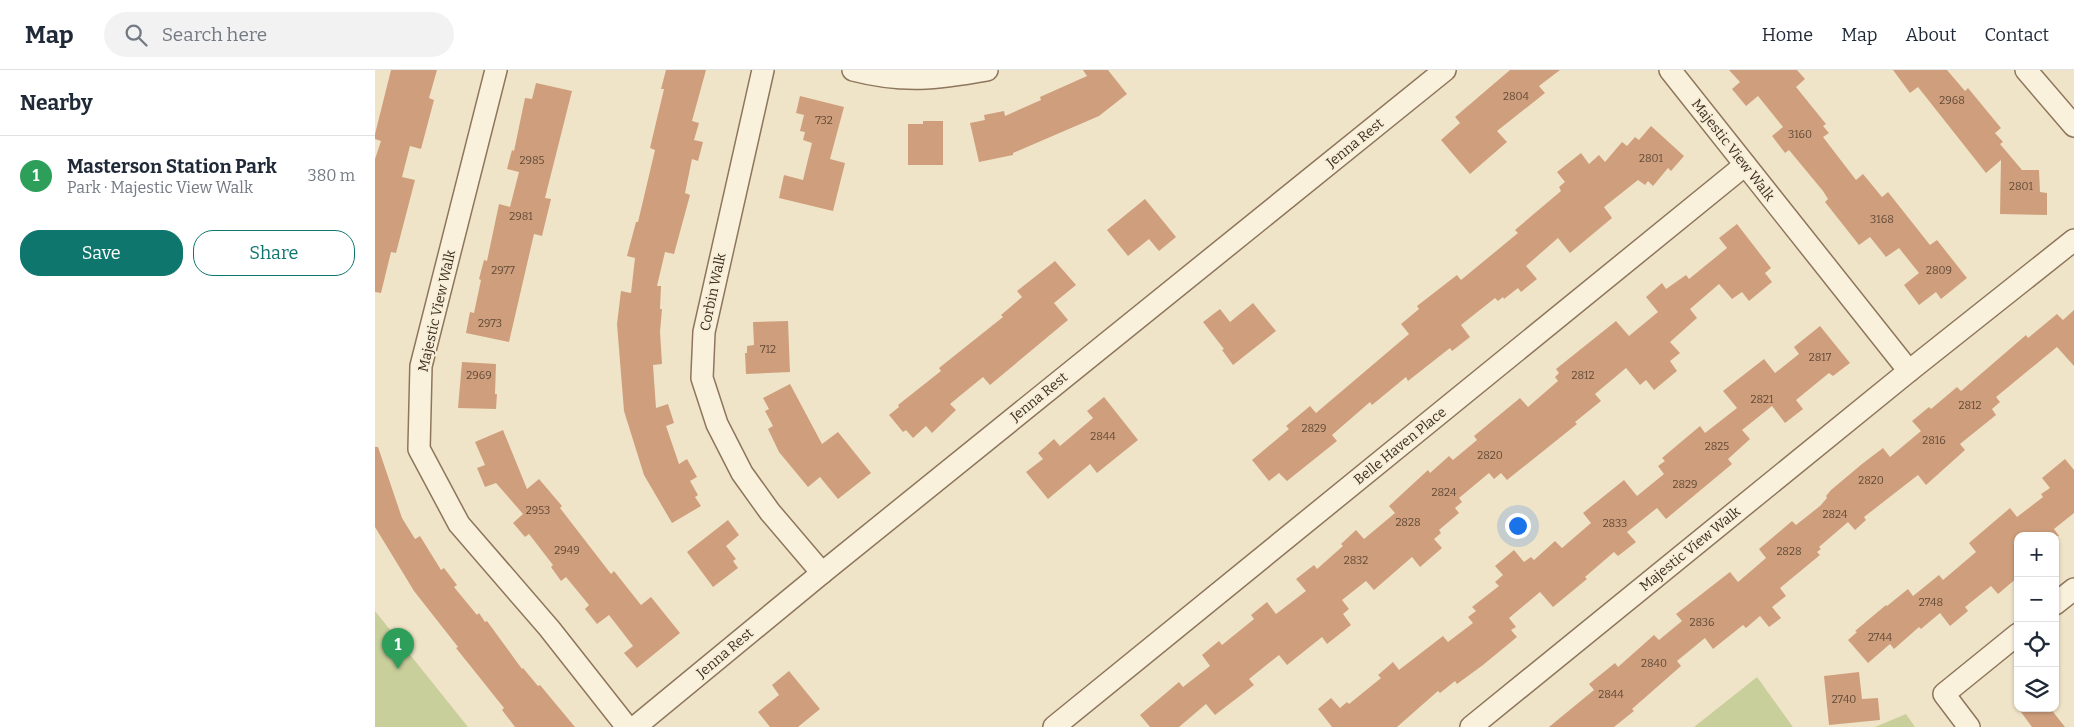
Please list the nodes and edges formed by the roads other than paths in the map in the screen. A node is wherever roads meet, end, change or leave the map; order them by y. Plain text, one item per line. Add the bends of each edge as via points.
1 (497, 70) edge
2 (763, 70) edge
3 (853, 70) edge
4 (987, 70) edge
5 (1445, 70) edge
6 (1670, 70) edge
7 (2025, 70) edge
8 (2074, 126) edge
9 (1745, 165) junction
10 (2074, 240) edge
11 (1909, 371) junction
12 (822, 573) junction
13 (2074, 589) edge
14 (2059, 601) edge
15 (2014, 637) edge
16 (627, 727) edge
17 (635, 727) edge
18 (1054, 727) edge
19 (1471, 727) edge
20 (1969, 727) edge

1 - 16 street, Majestic View Walk via 421,366 419,449 459,524 549,628
2 - 12 street, Corbin Walk via 703,332 702,378 717,424 742,473
3 - 4 street via 913,80
5 - 12 street, Jenna Rest
6 - 9 street, Majestic View Walk
7 - 8 street
9 - 11 street, Majestic View Walk
9 - 18 street, Belle Haven Place
10 - 11 street, Majestic View Walk
11 - 19 street, Majestic View Walk
12 - 17 street, Jenna Rest
13 - 14 street
15 - 20 street via 1944,694

